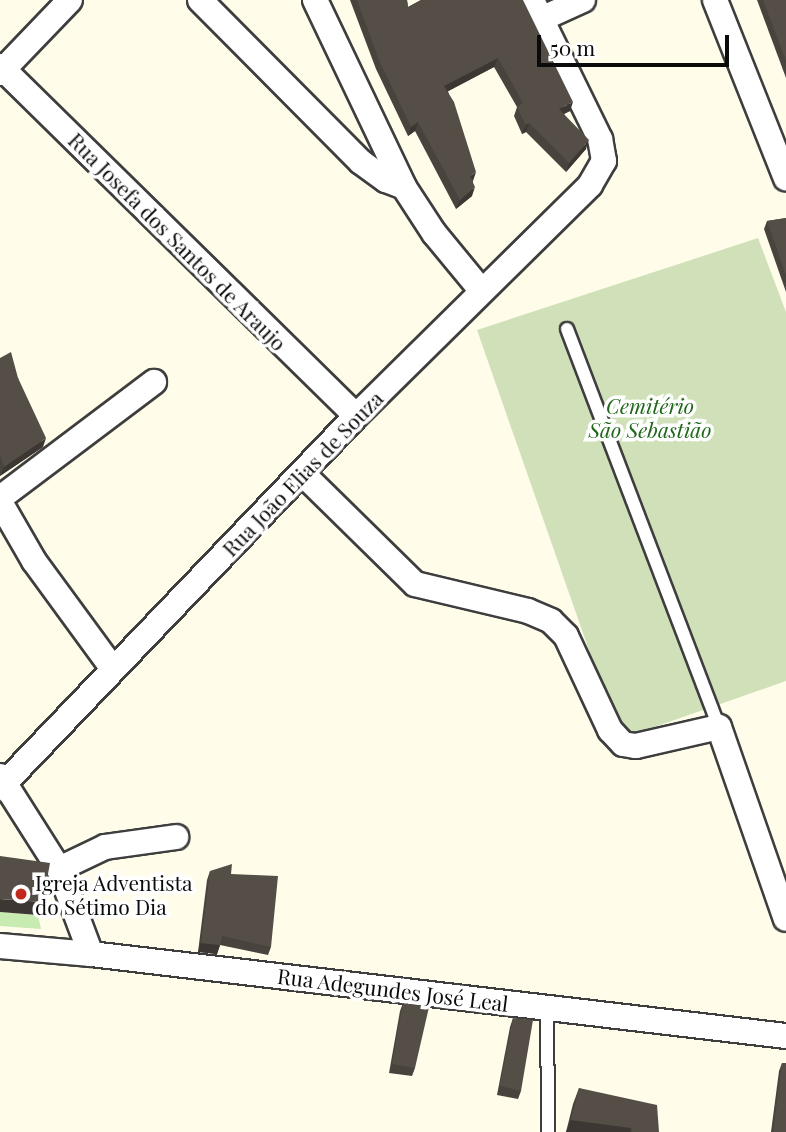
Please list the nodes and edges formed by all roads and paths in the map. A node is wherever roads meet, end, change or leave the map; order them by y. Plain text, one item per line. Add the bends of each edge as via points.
1 (70, 0) edge
2 (200, 0) edge
3 (315, 0) edge
4 (583, 0) edge
5 (715, 0) edge
6 (536, 10) edge
7 (1, 69) edge
8 (786, 177) edge
9 (404, 187) junction
10 (481, 290) junction
11 (567, 329) dead end
12 (154, 382) dead end
13 (356, 416) junction
14 (302, 473) junction
15 (0, 500) edge
16 (113, 669) junction
17 (719, 727) junction
18 (2, 782) edge
19 (176, 837) dead end
20 (59, 869) junction
21 (786, 919) edge
22 (0, 946) edge
23 (91, 954) junction
24 (547, 1008) junction
25 (786, 1037) edge
26 (548, 1132) edge

1 - 7 street
2 - 9 street via 361,162
3 - 9 street
4 - 6 street
5 - 8 street
6 - 10 street, Rua João Elias de Souza via 600,139 604,161 590,185
7 - 13 street, Rua Josefa dos Santos de Araujo
9 - 10 street via 434,233
10 - 13 street, Rua João Elias de Souza
11 - 17 lane
12 - 15 street
13 - 14 street, Rua João Elias de Souza
14 - 16 street, Rua João Elias de Souza
14 - 17 street via 415,584 528,611 551,621 566,636 610,730 623,744 636,746
15 - 16 street via 34,561
16 - 18 street, Rua João Elias de Souza
17 - 21 street
18 - 20 street
19 - 20 street via 105,847
20 - 23 street
22 - 23 street, Rua Adegundes José Leal
23 - 24 street, Rua Adegundes José Leal
24 - 25 street, Rua Adegundes José Leal
24 - 26 lane

